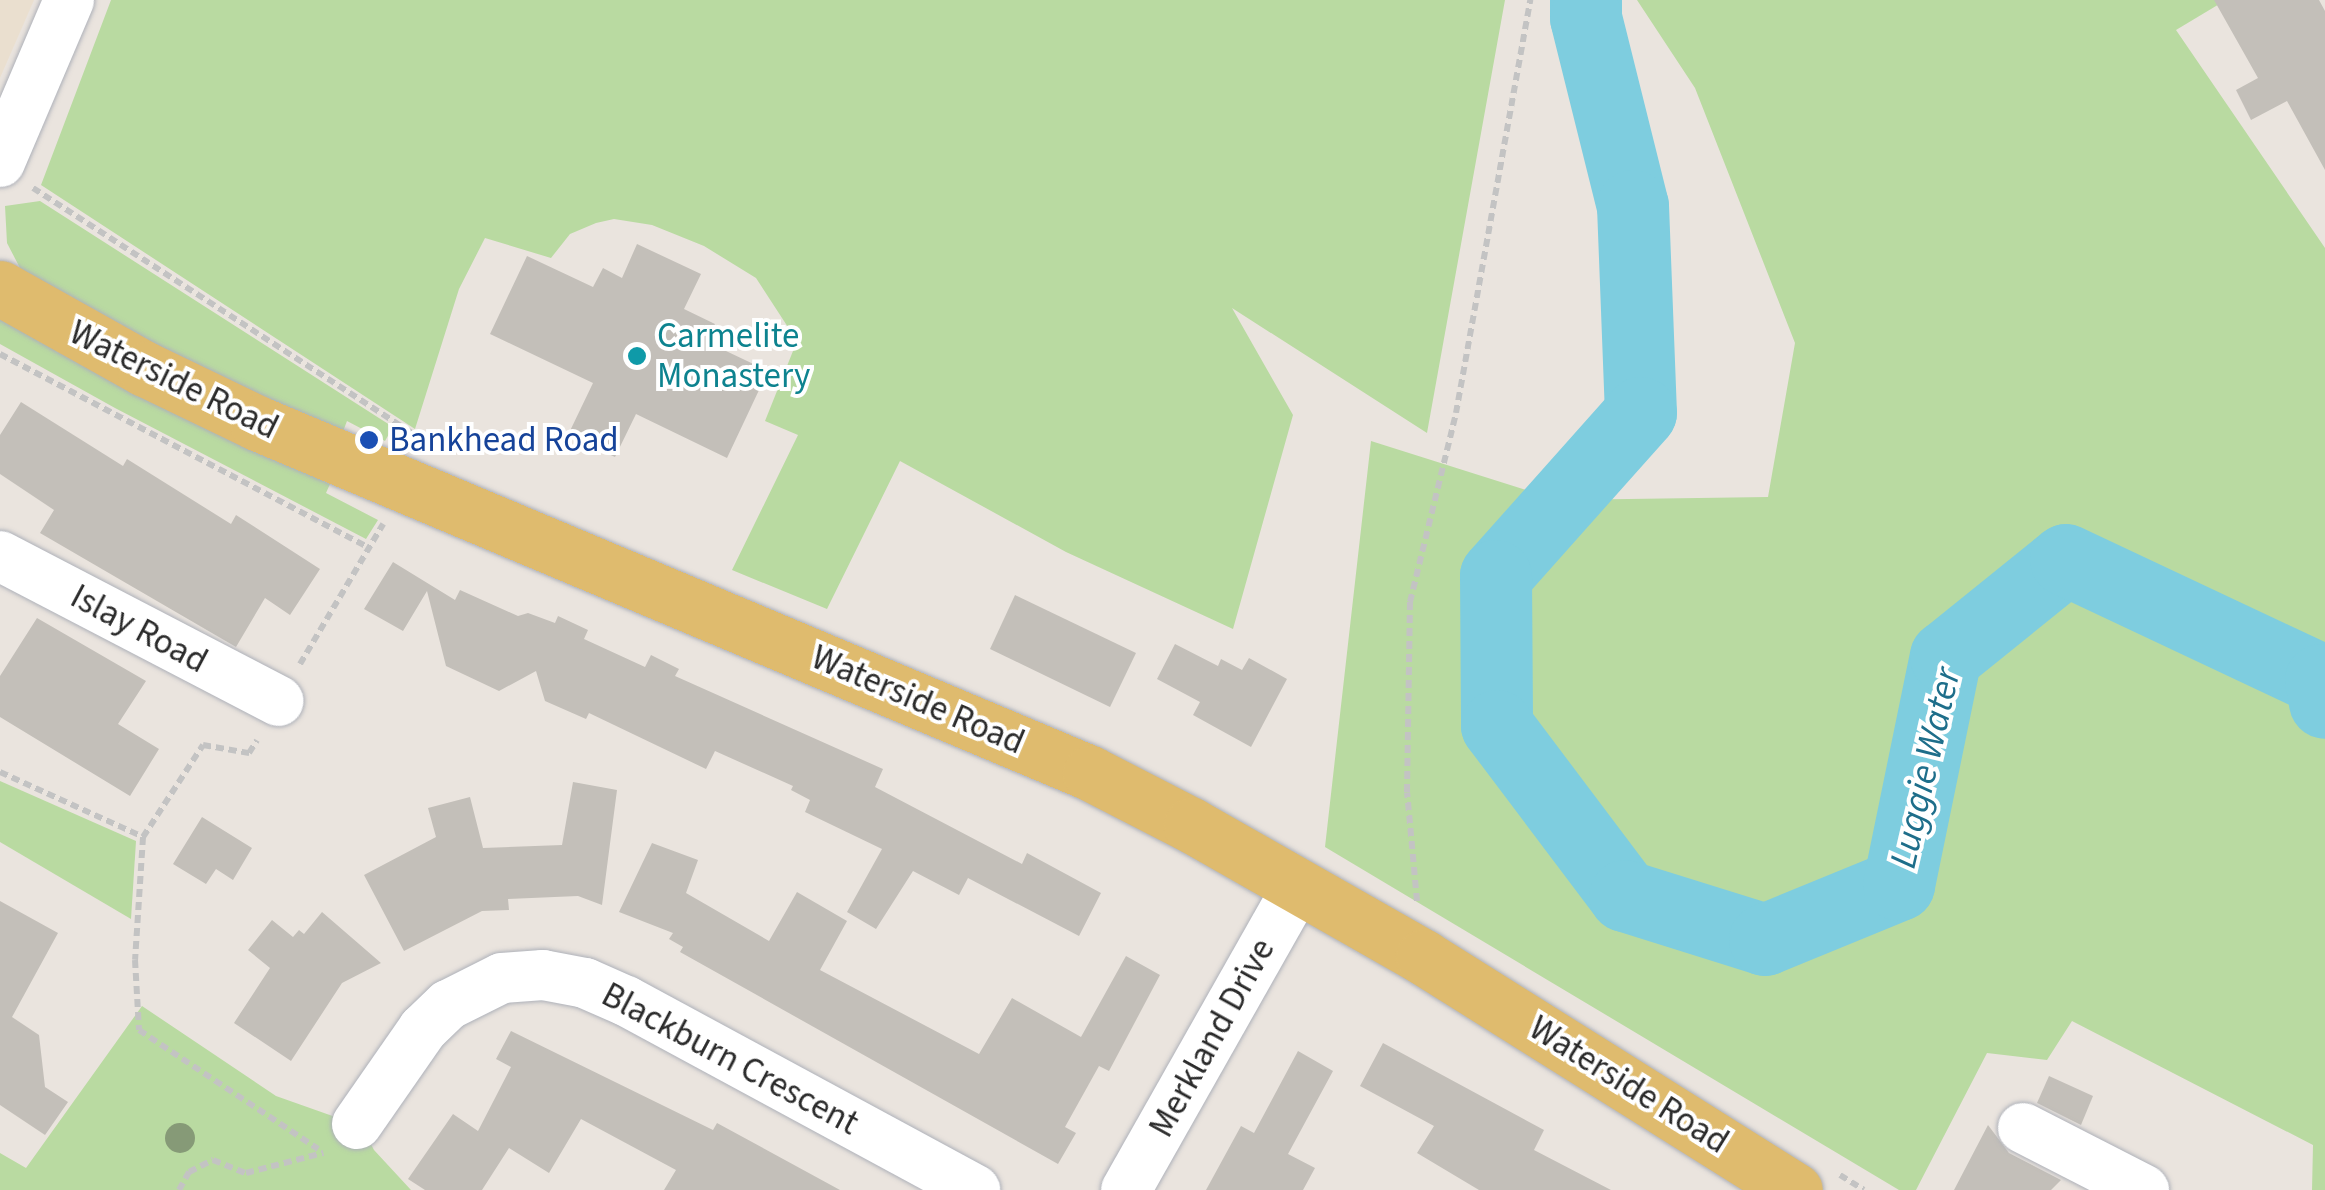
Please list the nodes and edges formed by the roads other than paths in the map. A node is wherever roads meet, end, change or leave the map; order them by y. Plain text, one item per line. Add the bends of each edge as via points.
1 (69, 0) edge
2 (12, 173) edge
3 (0, 288) edge
4 (0, 556) edge
5 (278, 702) road end
6 (1298, 886) junction
7 (2023, 1128) dead end
8 (340, 1139) road end
9 (975, 1190) edge
10 (1126, 1190) edge
11 (1795, 1190) edge
12 (2144, 1190) edge

1 - 2 street
3 - 6 main road, Waterside Road via 145,369 406,486 1090,774
4 - 5 street, Islay Road
6 - 10 street, Merkland Drive
6 - 11 main road, Waterside Road
7 - 12 street
8 - 9 street, Blackburn Crescent via 448,1004 502,978 543,976 626,1001

